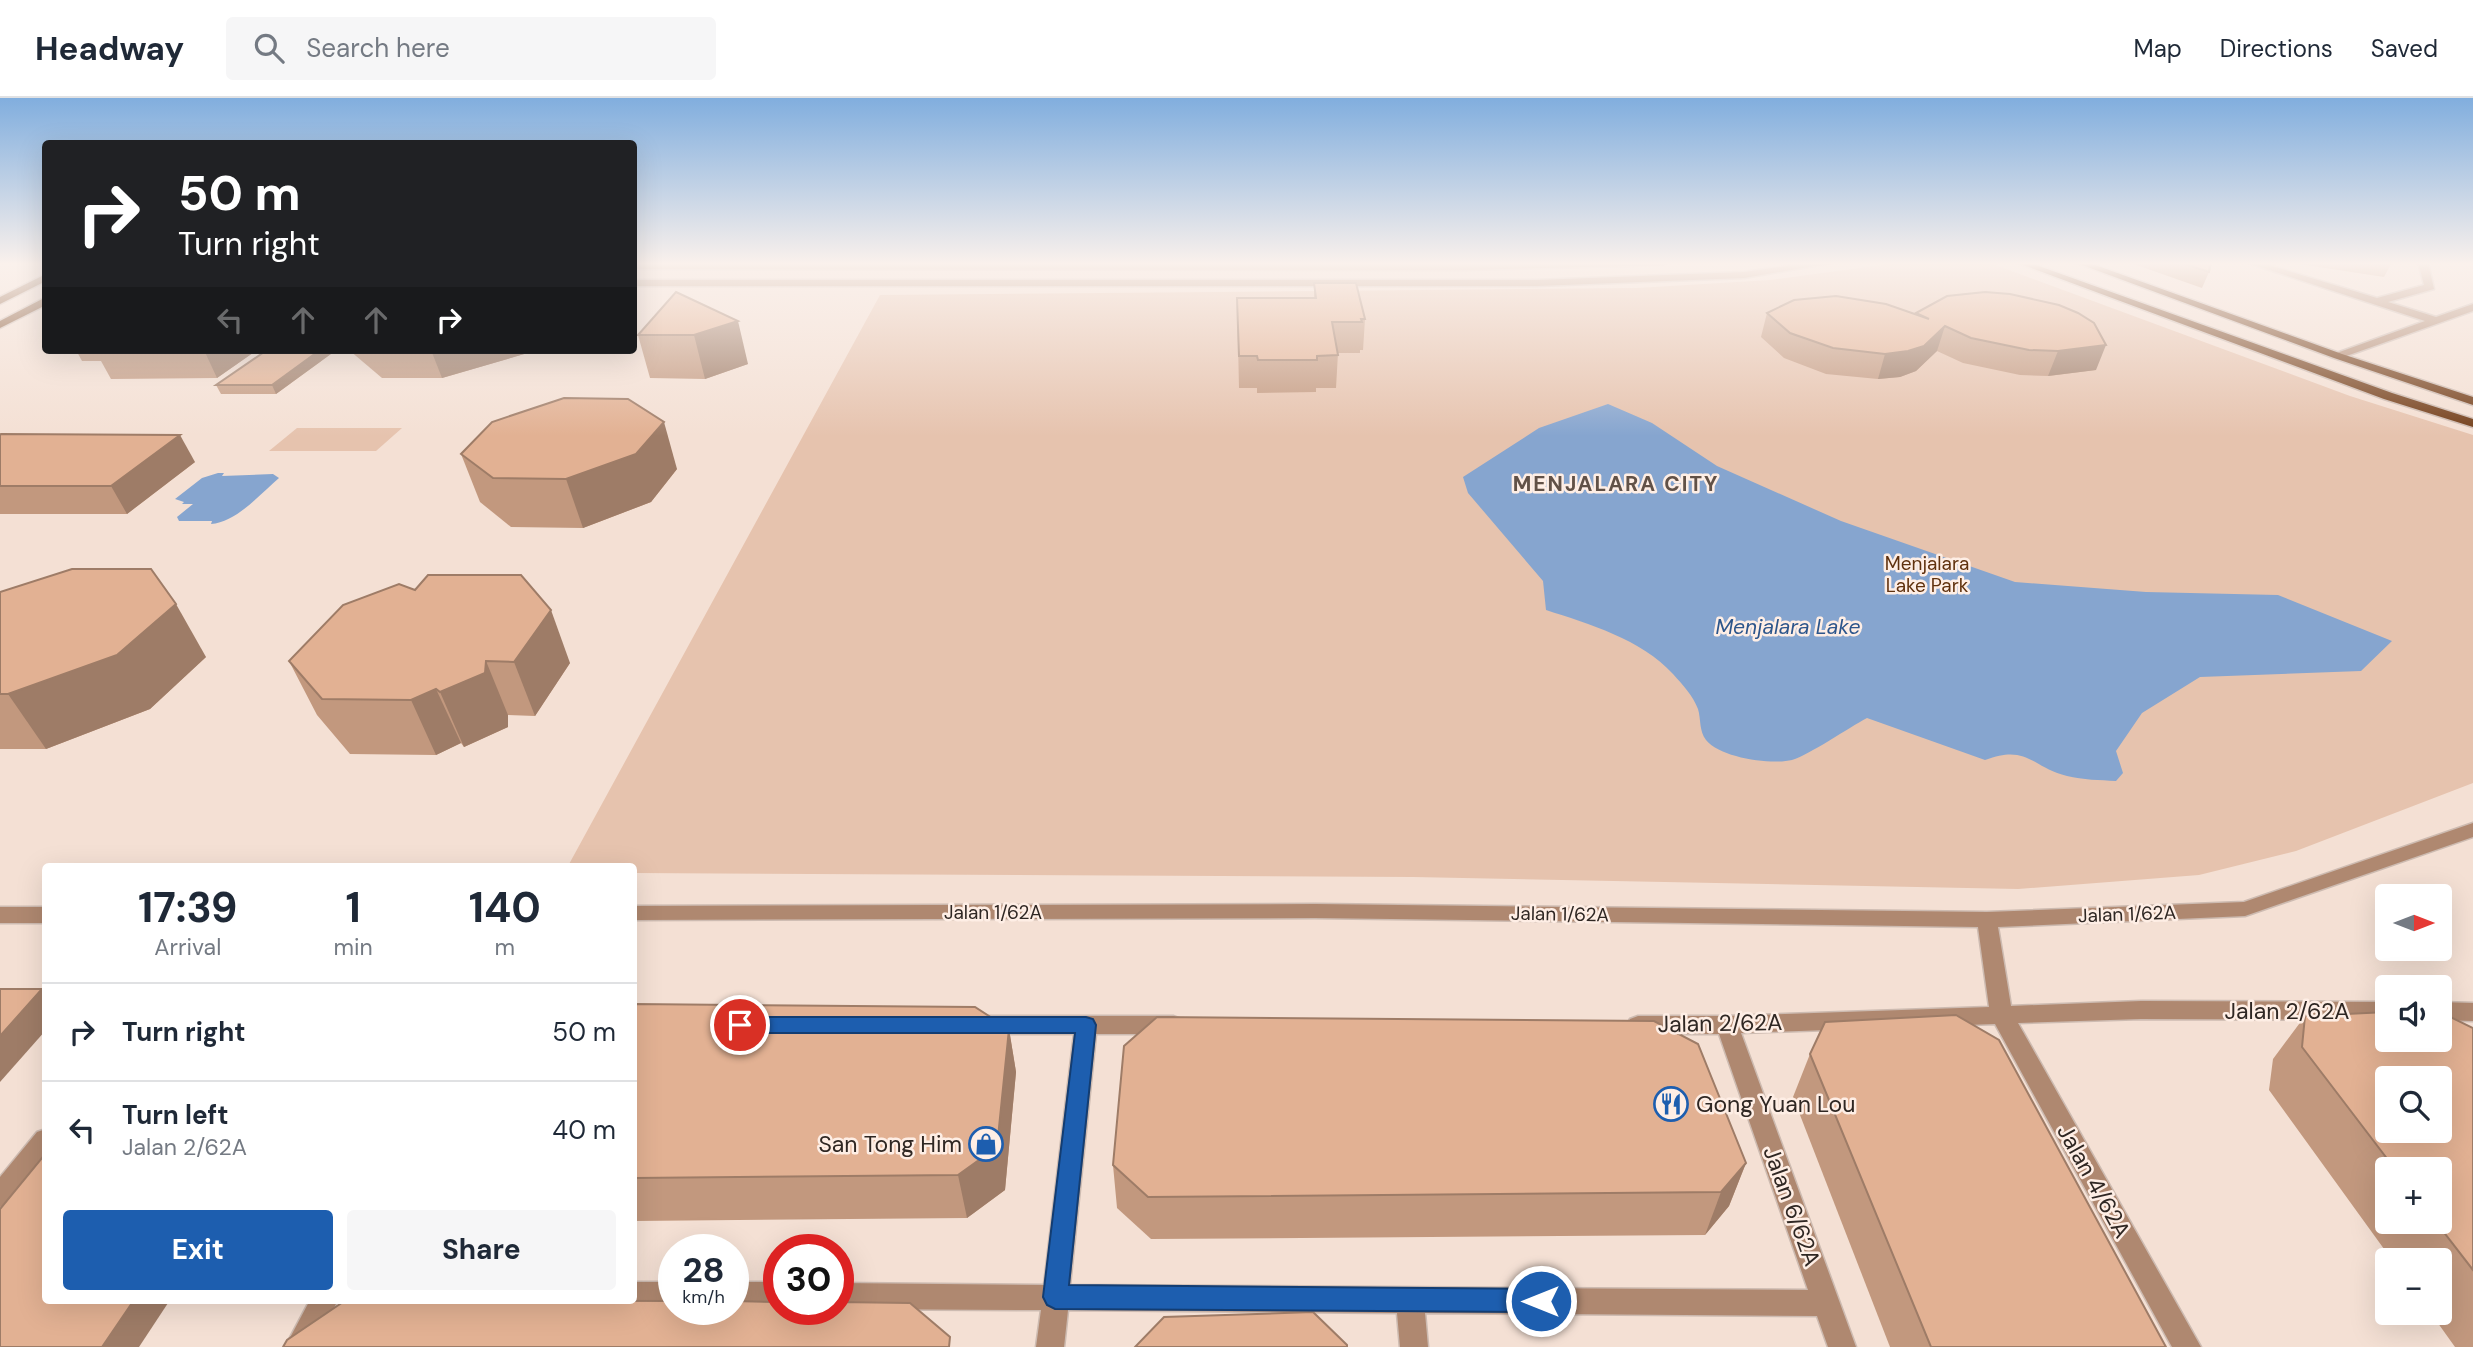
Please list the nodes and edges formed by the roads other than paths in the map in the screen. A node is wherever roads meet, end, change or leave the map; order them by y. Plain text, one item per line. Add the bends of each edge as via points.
1 (2180, 320) edge
2 (2240, 320) edge
3 (2435, 320) edge
4 (2338, 356) junction
5 (2473, 401) edge
6 (2473, 423) edge
7 (2473, 830) edge
8 (637, 913) edge
9 (0, 915) edge
10 (42, 915) edge
11 (1987, 920) junction
12 (2375, 1011) edge
13 (2452, 1011) edge
14 (2472, 1012) edge
15 (2001, 1014) junction
16 (963, 1025) edge
17 (1086, 1025) junction
18 (1198, 1025) edge
19 (1616, 1025) edge
20 (1727, 1025) junction
21 (42, 1144) edge
22 (0, 1196) edge
23 (637, 1295) edge
24 (658, 1295) edge
25 (854, 1296) edge
26 (1055, 1297) junction
27 (1410, 1300) junction
28 (1826, 1303) junction
29 (323, 1304) edge
30 (299, 1347) edge
31 (1050, 1347) edge
32 (1415, 1347) edge
33 (1842, 1347) edge
34 (2187, 1347) edge

1 - 6 main road
2 - 4 main road
3 - 4 street
4 - 5 main road
7 - 11 street, Jalan 1/62A via 2245,909
8 - 11 street, Jalan 1/62A via 1315,911
9 - 10 street
11 - 15 street
12 - 15 street, Jalan 2/62A
13 - 14 street
15 - 20 street, Jalan 2/62A
15 - 34 street, Jalan 4/62A
16 - 17 street
17 - 18 street
17 - 26 street
19 - 20 street, Jalan 2/62A
20 - 28 street, Jalan 6/62A
21 - 22 street
23 - 24 street
25 - 26 street
26 - 27 street
26 - 31 street
27 - 28 street
27 - 32 street
28 - 33 street, Jalan 6/62A
29 - 30 street

